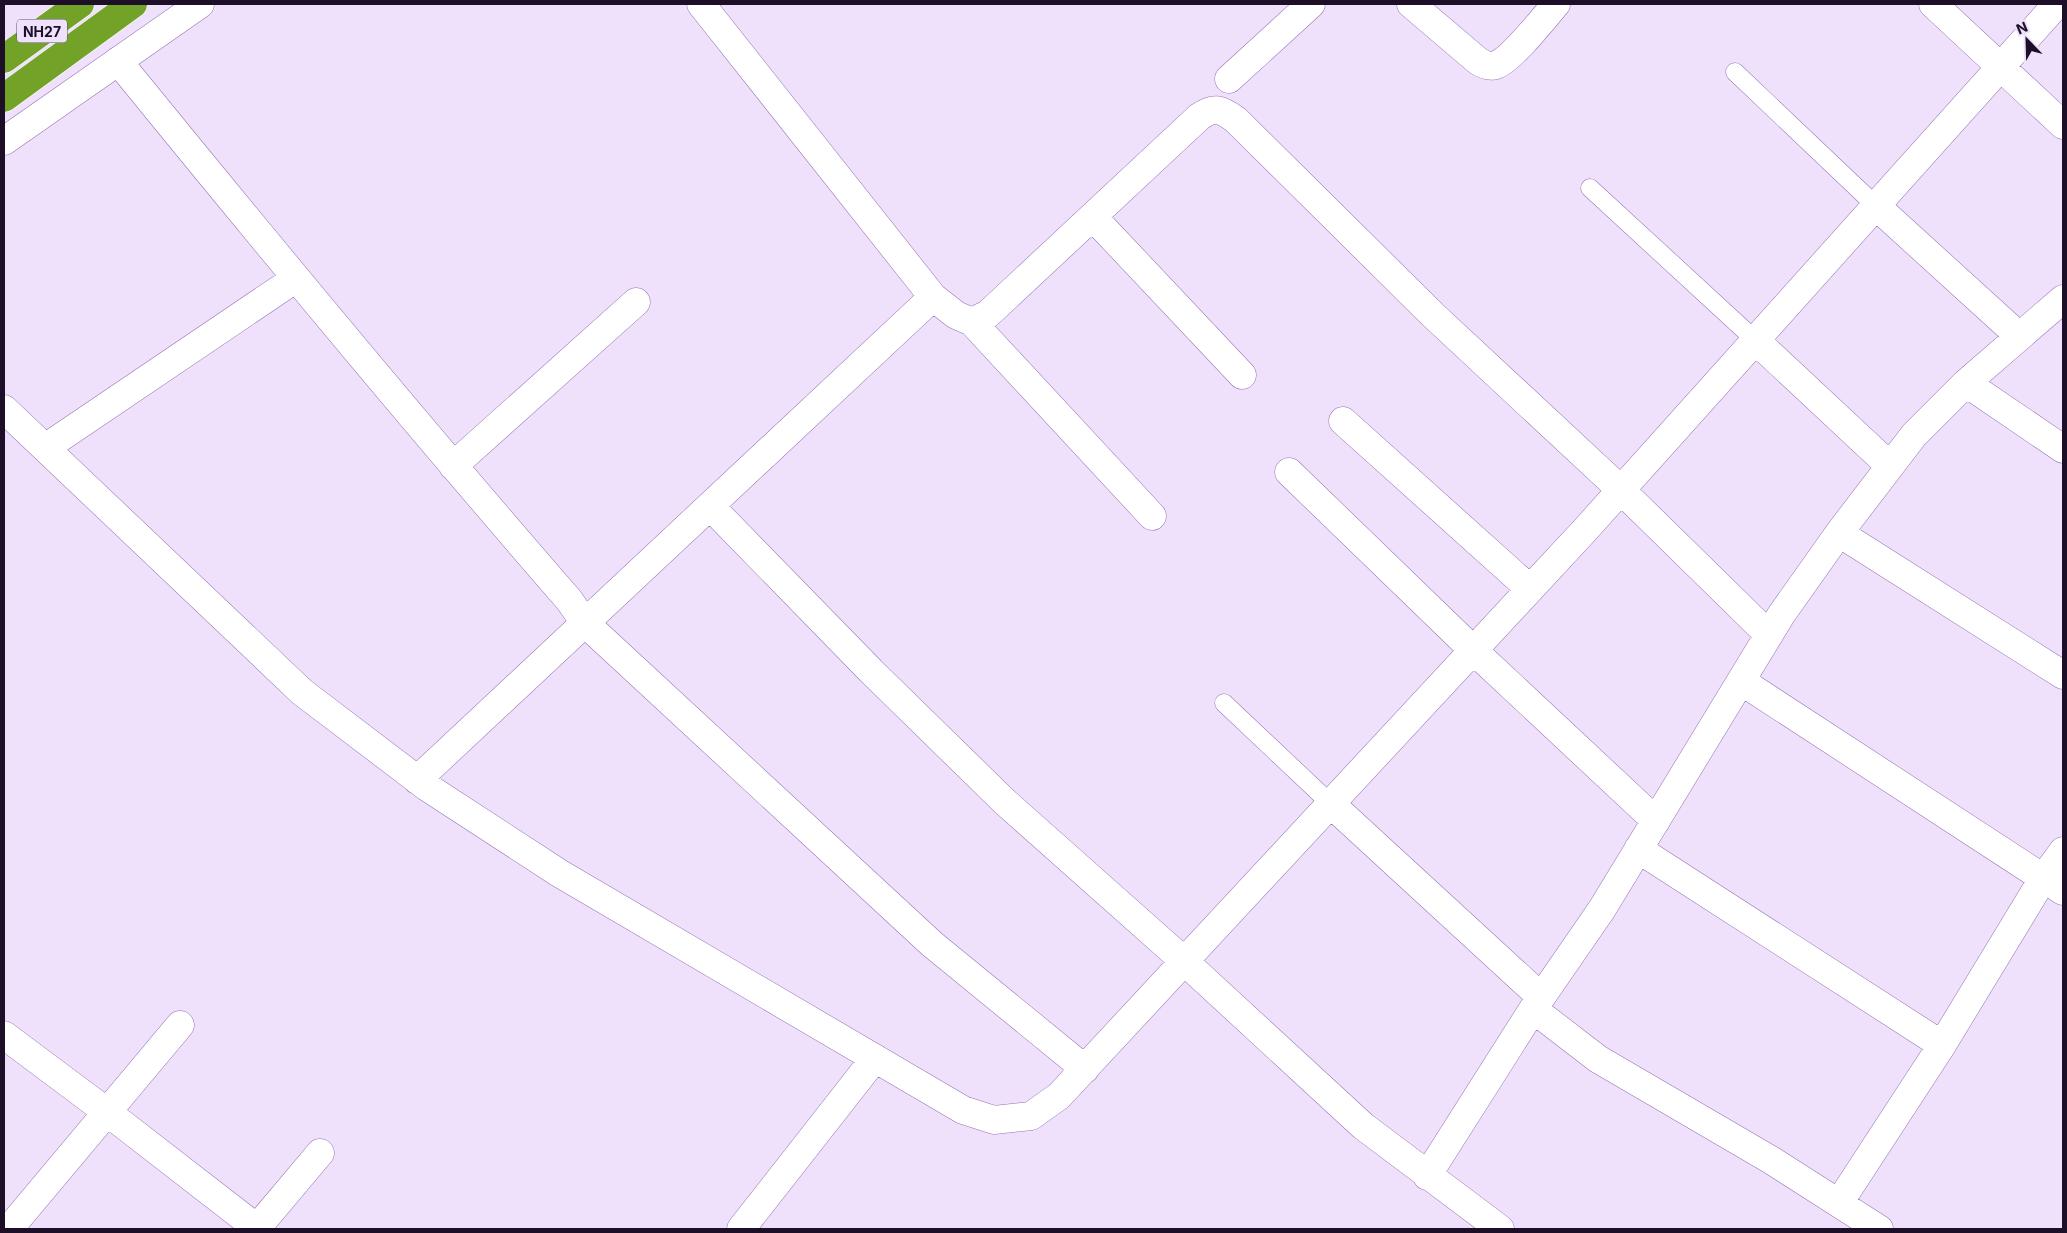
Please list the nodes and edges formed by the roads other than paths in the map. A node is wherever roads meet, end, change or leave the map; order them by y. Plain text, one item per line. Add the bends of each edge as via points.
1 (80, 4) edge
2 (133, 4) edge
3 (200, 4) edge
4 (700, 4) edge
5 (1311, 4) edge
6 (1411, 4) edge
7 (1556, 4) edge
8 (1933, 4) edge
9 (2057, 4) edge
10 (4, 59) edge
11 (118, 61) junction
12 (2001, 66) junction
13 (1734, 72) dead end
14 (1229, 79) dead end
15 (4, 98) edge
16 (2063, 125) edge
17 (4, 140) edge
18 (1590, 188) dead end
19 (1875, 205) junction
20 (1093, 217) junction
21 (295, 279) junction
22 (933, 297) junction
23 (2063, 299) edge
24 (636, 302) dead end
25 (972, 322) junction
26 (2019, 336) junction
27 (1754, 339) junction
28 (1242, 375) dead end
29 (1966, 383) junction
30 (4, 409) edge
31 (1342, 421) dead end
32 (45, 448) junction
33 (2063, 449) edge
34 (453, 466) junction
35 (1890, 466) junction
36 (1289, 472) dead end
37 (1620, 489) junction
38 (710, 506) junction
39 (1152, 516) dead end
40 (1839, 533) junction
41 (1530, 589) junction
42 (585, 622) junction
43 (1769, 634) junction
44 (1473, 650) junction
45 (2063, 675) edge
46 (1741, 681) junction
47 (1224, 703) dead end
48 (417, 780) junction
49 (1331, 804) junction
50 (1656, 821) junction
51 (1638, 849) junction
52 (2063, 851) edge
53 (2054, 884) edge
54 (1184, 961) junction
55 (1537, 1003) junction
56 (180, 1025) dead end
57 (4, 1035) edge
58 (1942, 1045) junction
59 (875, 1058) junction
60 (1085, 1070) junction
61 (107, 1112) junction
62 (320, 1153) dead end
63 (1427, 1176) junction
64 (1839, 1203) junction
65 (9, 1229) edge
66 (257, 1229) edge
67 (742, 1229) edge
68 (1500, 1229) edge
69 (1879, 1229) edge

1 - 10 highway, NH27
2 - 15 highway
3 - 11 street
4 - 22 street
5 - 14 street
6 - 7 street via 1487,66 1507,59
8 - 12 street
9 - 12 street
11 - 17 street
11 - 21 street
12 - 16 street
12 - 19 street
13 - 19 lane
18 - 27 lane
19 - 26 street
19 - 27 street
20 - 25 street via 988,314
20 - 28 street
20 - 37 street via 1199,118 1210,110 1223,110 1433,315
21 - 32 street
21 - 34 street
22 - 25 street via 956,315
22 - 38 street
23 - 26 street
24 - 34 street
25 - 39 street
26 - 29 street
27 - 35 street
27 - 37 street
29 - 33 street
29 - 35 street via 1914,435
30 - 32 street
31 - 41 street
32 - 48 street via 302,692
34 - 42 street
35 - 40 street
36 - 44 street
37 - 41 street
37 - 43 street
38 - 42 street
38 - 54 street via 1005,802
40 - 43 street
40 - 45 street
41 - 44 street
42 - 48 street
42 - 60 street via 932,944
43 - 46 street
44 - 49 street
44 - 50 street
46 - 50 street
46 - 53 street
47 - 49 lane
48 - 59 street via 559,873
49 - 54 street
49 - 55 street
50 - 51 street
51 - 55 street
51 - 58 street
52 - 53 street
53 - 58 street
54 - 60 street
54 - 63 street via 1363,1126
55 - 63 street
55 - 64 street via 1598,1059
56 - 61 street
57 - 61 street
58 - 64 street
59 - 60 street via 963,1110 994,1120 1031,1116 1059,1096
59 - 67 street
61 - 65 street
61 - 66 street
62 - 66 street
63 - 68 street
64 - 69 street

